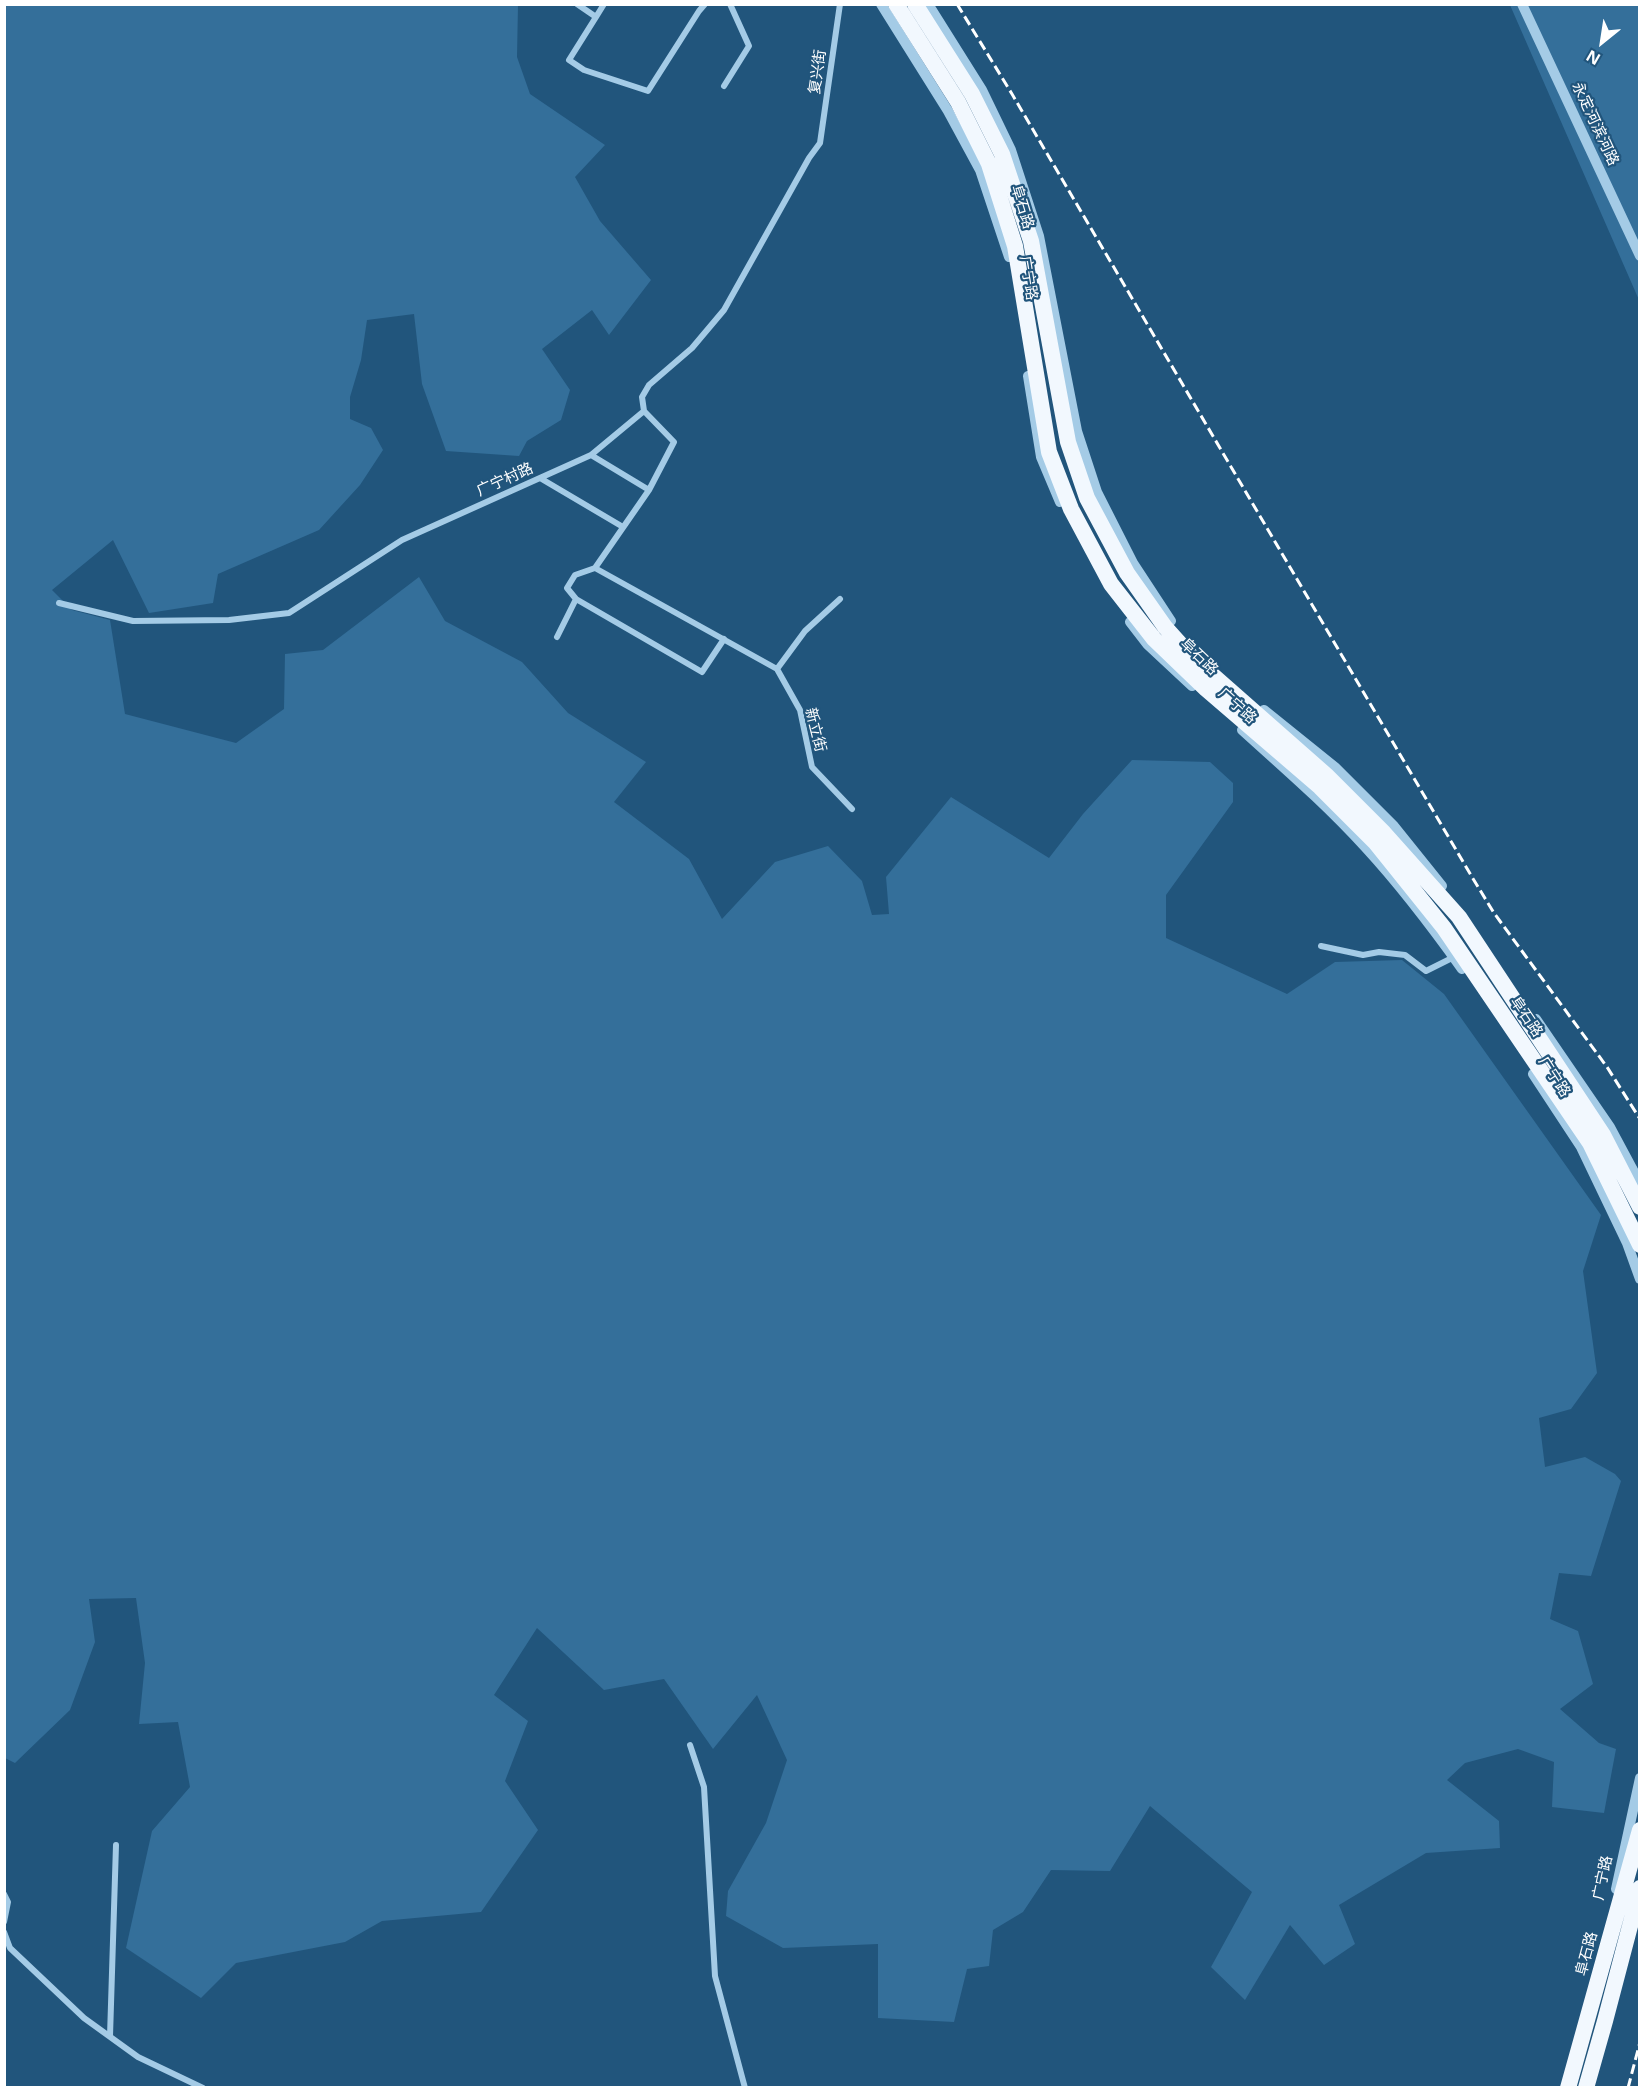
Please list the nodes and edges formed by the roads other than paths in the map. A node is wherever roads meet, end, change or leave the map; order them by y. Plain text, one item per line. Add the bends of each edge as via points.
1 (577, 4) edge
2 (604, 4) edge
3 (705, 4) edge
4 (730, 4) edge
5 (840, 4) edge
6 (881, 4) edge
7 (896, 4) edge
8 (915, 4) edge
9 (928, 4) edge
10 (1522, 4) edge
11 (596, 17) junction
12 (724, 86) dead end
13 (1640, 256) edge
14 (644, 411) junction
15 (591, 455) junction
16 (540, 478) junction
17 (649, 490) junction
18 (623, 527) junction
19 (595, 568) junction
20 (576, 599) junction
21 (840, 599) dead end
22 (59, 603) dead end
23 (557, 637) dead end
24 (724, 639) junction
25 (777, 669) junction
26 (852, 809) dead end
27 (1322, 946) dead end
28 (1454, 957) junction
29 (1640, 1183) edge
30 (1640, 1207) edge
31 (1640, 1245) edge
32 (1640, 1279) edge
33 (690, 1745) dead end
34 (1640, 1778) edge
35 (1640, 1830) edge
36 (116, 1845) dead end
37 (1640, 1888) edge
38 (4, 1894) edge
39 (1640, 1902) edge
40 (5, 1919) edge
41 (4, 1932) edge
42 (110, 2036) junction
43 (203, 2088) edge
44 (745, 2088) edge
45 (1568, 2088) edge
46 (1586, 2088) edge
47 (1592, 2088) edge

1 - 11 street
2 - 11 street
3 - 11 street via 648,91 584,70 569,60
4 - 12 street via 749,46
5 - 14 street, 复兴街 via 820,142 724,310 692,348 649,385 642,397
6 - 28 street, 广宁路 via 980,170 1008,251 1041,457 1065,514 1106,589 1147,645 1366,847
7 - 31 highway, 阜石路 via 958,102 989,164 1015,246 1049,452 1071,509 1110,584 1154,639 1320,787 1375,842 1444,928 1590,1143
8 - 30 highway, 阜石路 via 972,94 1002,154 1031,241 1068,442 1087,498 1126,573 1192,657 1326,775 1459,917 1603,1135
9 - 29 street, 广宁路 via 982,90 1011,150 1039,236 1077,431 1097,492 1133,563 1191,646 1219,674 1336,768 1393,825 1462,912 1610,1127
10 - 13 street, 永定河滨河路
14 - 15 street, 广宁村路
14 - 17 street via 674,442
15 - 16 street, 广宁村路
15 - 17 street
16 - 18 street
16 - 22 street, 广宁村路 via 402,540 290,613 229,620 133,621
17 - 18 street
18 - 19 street
19 - 20 street via 575,574 567,588
19 - 24 street
20 - 23 street
20 - 24 street via 702,672
21 - 25 street via 804,631
24 - 25 street
25 - 26 street, 新立街 via 800,710 813,767
27 - 28 street via 1363,955 1405,955 1426,971
28 - 32 street, 广宁路 via 1581,1147
33 - 44 street via 704,1787 715,1976
34 - 45 street, 广宁路
35 - 45 highway, 阜石路
36 - 42 street
37 - 46 highway
38 - 40 street via 8,1902
39 - 47 street
41 - 42 street via 10,1948 84,2018
42 - 43 street via 138,2057

